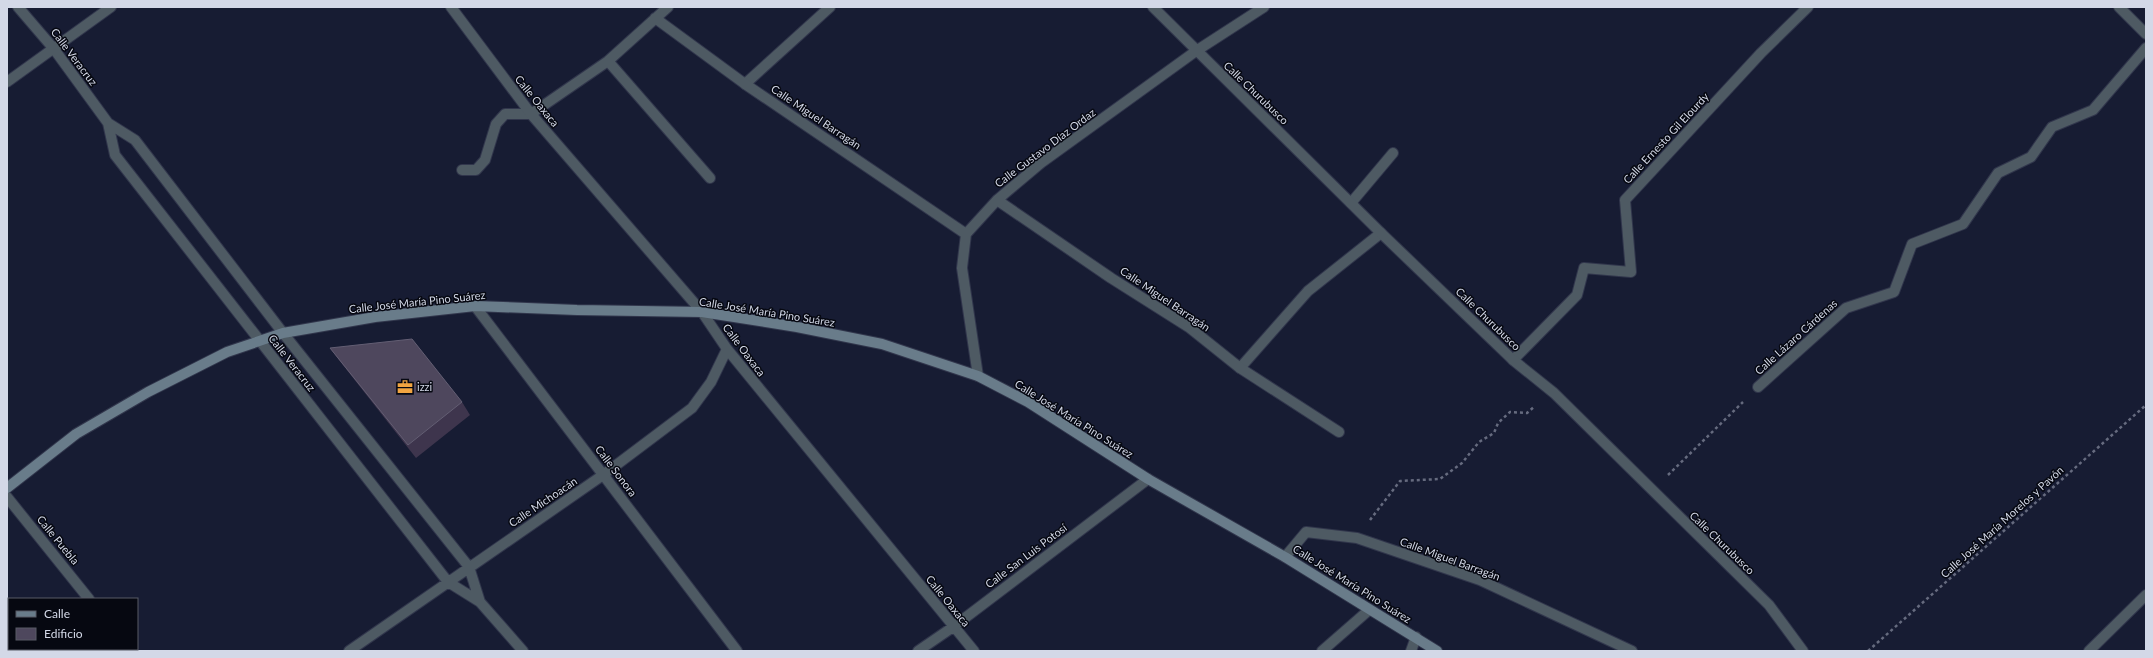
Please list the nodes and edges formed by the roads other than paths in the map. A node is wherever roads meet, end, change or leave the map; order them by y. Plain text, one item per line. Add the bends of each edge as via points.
1 (18, 7) edge
2 (111, 7) edge
3 (451, 7) edge
4 (668, 7) edge
5 (830, 7) edge
6 (1153, 7) edge
7 (1264, 7) edge
8 (1808, 7) edge
9 (2119, 7) edge
10 (655, 18) junction
11 (2146, 34) edge
12 (2146, 48) edge
13 (54, 49) junction
14 (1196, 51) junction
15 (608, 61) junction
16 (7, 82) edge
17 (745, 84) junction
18 (531, 114) junction
19 (108, 123) junction
20 (1393, 153) dead end
21 (462, 170) dead end
22 (710, 178) dead end
23 (996, 200) junction
24 (1351, 203) junction
25 (1381, 233) junction
26 (966, 234) junction
27 (475, 306) junction
28 (702, 312) junction
29 (283, 333) junction
30 (260, 341) junction
31 (727, 349) junction
32 (1513, 360) junction
33 (1240, 368) junction
34 (978, 376) junction
35 (1758, 387) road end
36 (1339, 432) dead end
37 (603, 475) junction
38 (1148, 479) junction
39 (7, 488) edge
40 (7, 497) edge
41 (1285, 557) junction
42 (469, 567) junction
43 (448, 582) junction
44 (2146, 595) edge
45 (88, 598) edge
46 (480, 602) junction
47 (1369, 610) junction
48 (953, 627) junction
49 (1416, 637) junction
50 (348, 651) edge
51 (523, 651) edge
52 (737, 651) edge
53 (918, 651) edge
54 (974, 651) edge
55 (1322, 651) edge
56 (1411, 651) edge
57 (1437, 651) edge
58 (1632, 651) edge
59 (1803, 651) edge
60 (2090, 651) edge

1 - 13 street, Calle Veracruz
2 - 13 street
3 - 18 street, Calle Oaxaca
4 - 10 street
5 - 17 street
6 - 14 street, Calle Churubusco
7 - 14 street, Calle Gustavo Díaz Ordaz
8 - 32 street, Calle Ernesto Gil Elourdy via 1761,53 1625,200 1631,272 1584,268 1577,295
9 - 11 street
10 - 15 street
10 - 17 street, Calle Miguel Barragán
12 - 35 street, Calle Lázaro Cárdenas via 2093,110 2052,127 2031,157 1998,173 1963,224 1912,244 1894,292 1846,308
13 - 16 street
13 - 19 street, Calle Veracruz
14 - 23 street, Calle Gustavo Díaz Ordaz via 1041,162
14 - 24 street, Calle Churubusco
15 - 18 street
15 - 22 street
17 - 26 street, Calle Miguel Barragán
18 - 21 street via 505,114 496,124 485,160 476,170
18 - 28 street, Calle Oaxaca
19 - 29 street, Calle Veracruz via 135,140
19 - 30 street, Calle Veracruz via 115,155
20 - 24 street
23 - 26 street, Calle Gustavo Díaz Ordaz
23 - 33 street, Calle Miguel Barragán via 1190,328
24 - 25 street, Calle Churubusco
25 - 32 street, Calle Churubusco
25 - 33 street via 1308,291
26 - 34 street via 962,268
27 - 28 main road, Calle José María Pino Suárez
27 - 29 main road, Calle José María Pino Suárez via 375,317
27 - 37 street, Calle Sonora
28 - 31 street, Calle Oaxaca
28 - 34 main road, Calle José María Pino Suárez via 882,344
29 - 30 main road, Calle José María Pino Suárez
29 - 42 street, Calle Veracruz
30 - 39 main road, Calle José María Pino Suárez via 227,352 141,396 76,434
30 - 43 street, Calle Veracruz
31 - 37 street, Calle Michoacán via 711,382 692,408
31 - 48 street, Calle Oaxaca
32 - 59 street, Calle Churubusco via 1554,394 1769,605
33 - 36 street, Calle Miguel Barragán
34 - 38 main road, Calle José María Pino Suárez via 1028,402
37 - 42 street, Calle Michoacán
37 - 52 street, Calle Sonora
38 - 41 main road, Calle José María Pino Suárez
38 - 48 street, Calle San Luis Potosí
40 - 45 street, Calle Puebla
41 - 47 main road, Calle José María Pino Suárez
41 - 58 street, Calle Miguel Barragán via 1306,532 1357,538 1480,580
42 - 43 street, Calle Michoacán
42 - 46 street, Calle Veracruz
43 - 46 street, Calle Veracruz
43 - 50 street, Calle Michoacán
44 - 60 street
46 - 51 street, Calle Veracruz
47 - 49 main road, Calle José María Pino Suárez
47 - 55 street
48 - 53 street, Calle San Luis Potosí
48 - 54 street, Calle Oaxaca
49 - 56 street
49 - 57 main road, Calle José María Pino Suárez

